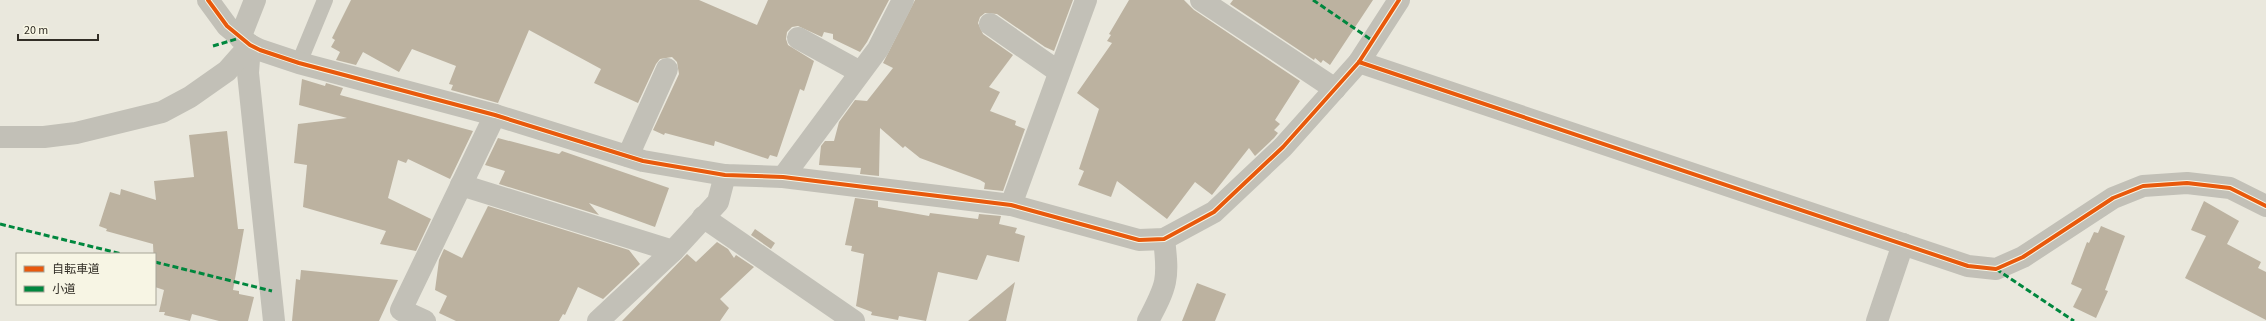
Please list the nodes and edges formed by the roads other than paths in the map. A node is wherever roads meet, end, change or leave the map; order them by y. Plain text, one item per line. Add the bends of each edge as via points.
1 (208, 0) edge
2 (255, 0) edge
3 (325, 0) edge
4 (903, 0) edge
5 (1086, 0) edge
6 (1201, 0) edge
7 (1399, 0) edge
8 (990, 24) dead end
9 (798, 38) dead end
10 (245, 42) junction
11 (1359, 62) junction
12 (299, 63) junction
13 (667, 68) dead end
14 (860, 72) junction
15 (1060, 72) junction
16 (1335, 89) junction
17 (494, 115) junction
18 (0, 137) edge
19 (628, 156) junction
20 (725, 175) junction
21 (783, 177) junction
22 (461, 185) junction
23 (1011, 205) junction
24 (2266, 206) edge
25 (702, 217) junction
26 (1164, 239) junction
27 (1903, 244) junction
28 (673, 251) junction
29 (274, 321) edge
30 (425, 321) edge
31 (598, 321) edge
32 (854, 321) edge
33 (1148, 321) edge
34 (1877, 321) edge

1 - 10 street via 227,26
2 - 10 street
3 - 12 lane
4 - 14 street via 878,48
5 - 15 street
6 - 16 street
7 - 11 street
8 - 15 street
9 - 14 street
10 - 12 street
10 - 18 street via 227,71 162,112 76,133 44,138
10 - 29 street
11 - 16 street
11 - 27 street
12 - 17 street
13 - 19 street
14 - 21 street
15 - 23 street
16 - 26 street via 1283,147 1214,212
17 - 19 street
17 - 22 street
19 - 20 street via 643,161
20 - 21 street
20 - 25 street via 718,202
21 - 23 street
22 - 28 street
22 - 30 street via 401,310
23 - 26 street via 1139,240
24 - 27 street via 2230,188 2187,183 2143,186 2113,198 2023,257 1996,269 1968,266
25 - 28 street
25 - 32 street
26 - 33 street via 1168,268 1166,282
27 - 34 street
28 - 31 street

